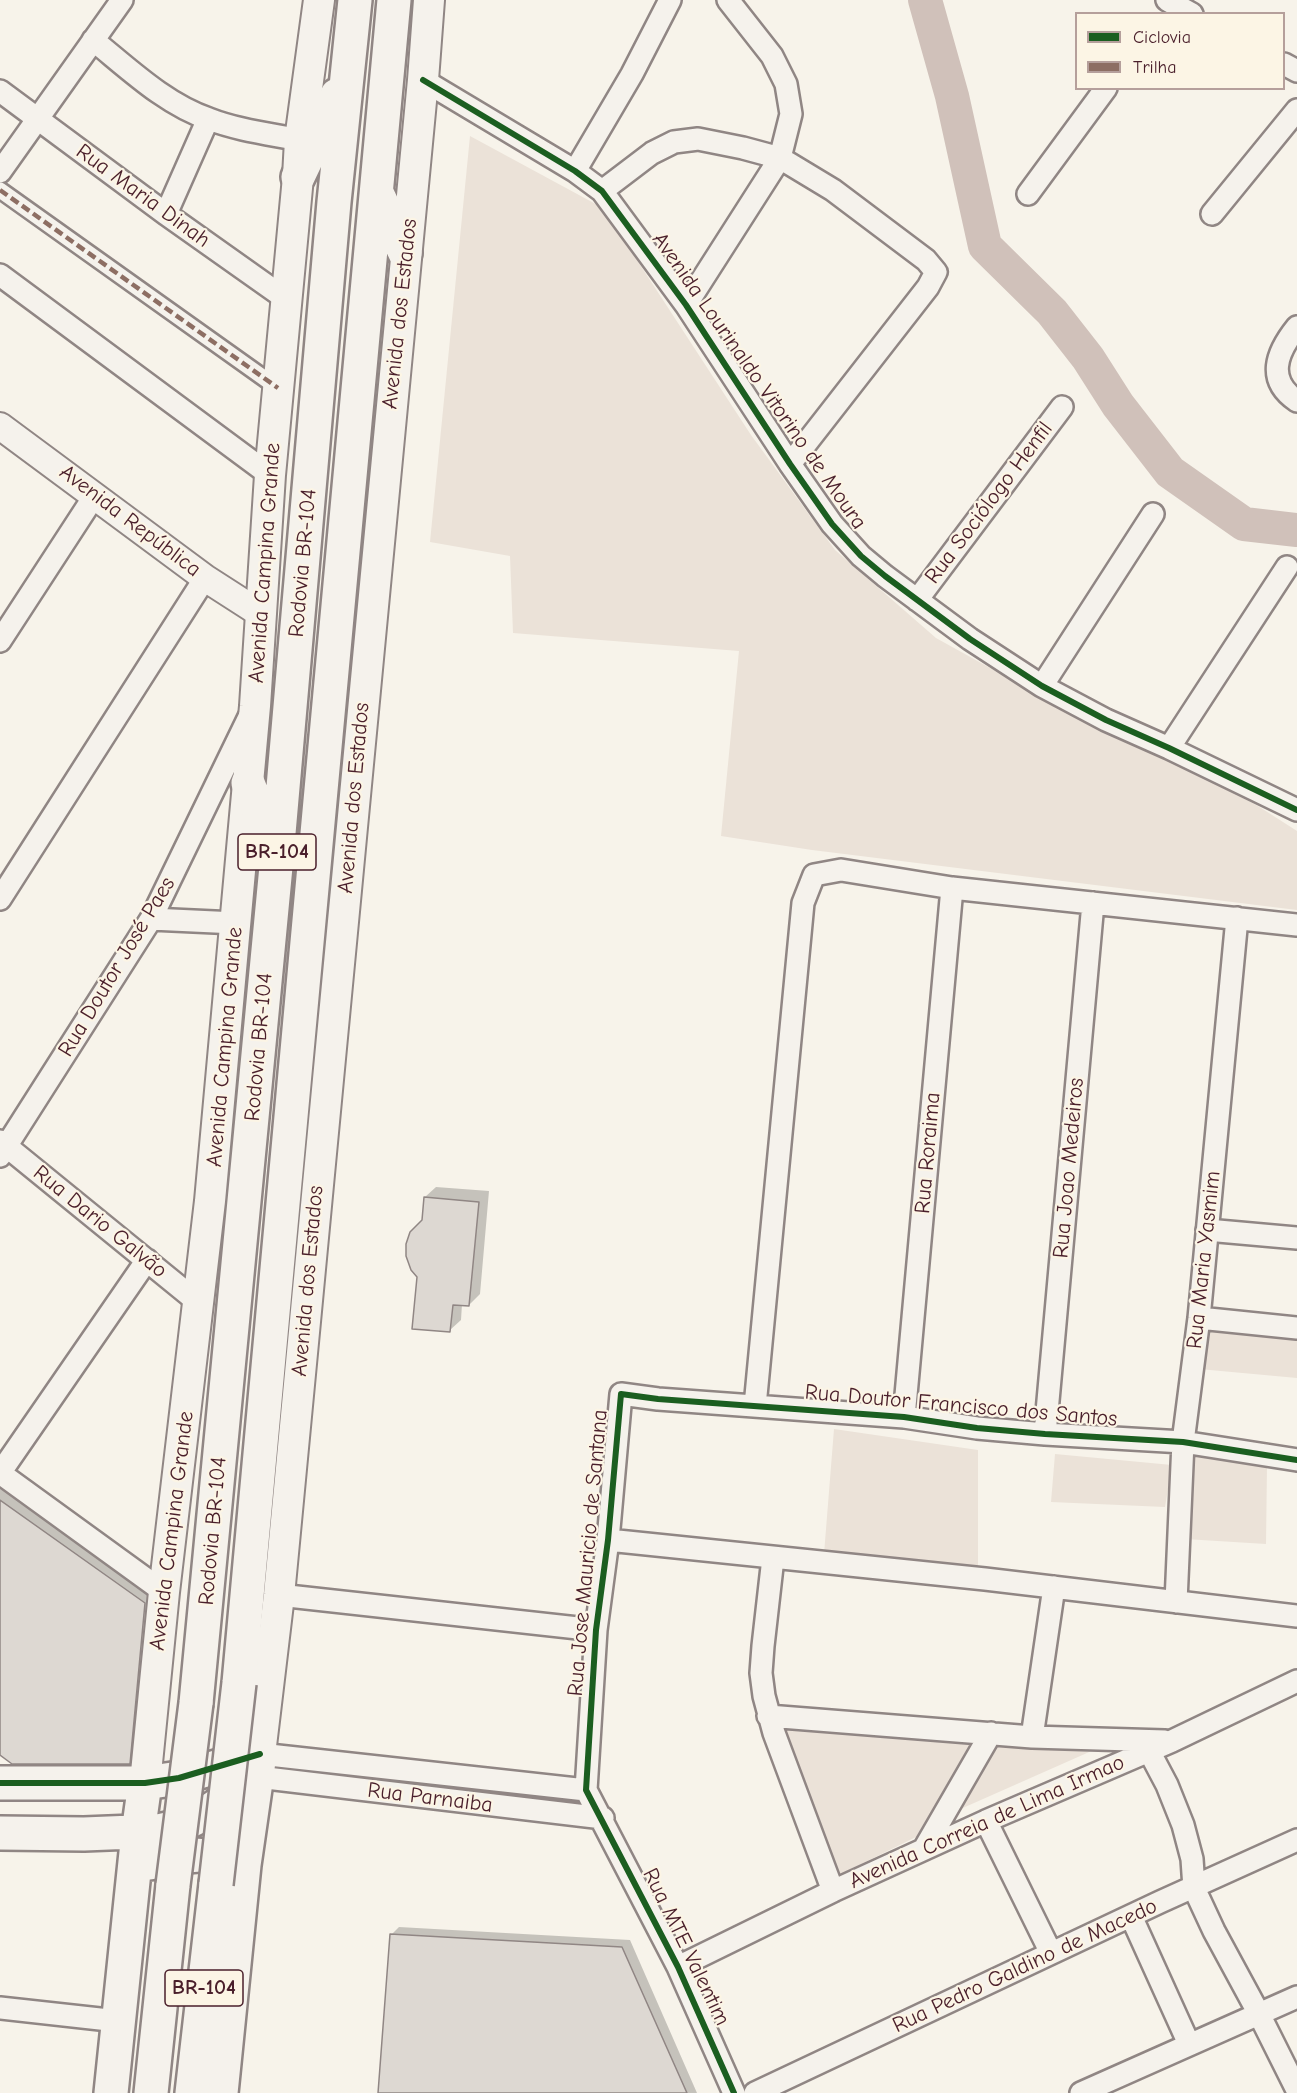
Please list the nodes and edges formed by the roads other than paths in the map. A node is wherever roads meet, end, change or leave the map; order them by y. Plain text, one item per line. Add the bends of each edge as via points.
1 (122, 0) edge
2 (319, 0) edge
3 (355, 0) edge
4 (394, 0) edge
5 (429, 0) edge
6 (670, 0) edge
7 (728, 0) edge
8 (1166, 5) edge
9 (1186, 12) edge
10 (93, 40) junction
11 (347, 75) junction
12 (423, 80) junction
13 (1105, 90) edge
14 (0, 92) edge
15 (1297, 110) edge
16 (38, 119) junction
17 (208, 119) junction
18 (300, 140) junction
19 (780, 158) junction
20 (575, 171) junction
21 (0, 172) edge
22 (298, 177) junction
23 (0, 190) edge
24 (602, 191) junction
25 (377, 193) junction
26 (1028, 194) dead end
27 (166, 214) junction
28 (1212, 214) dead end
29 (405, 253) junction
30 (0, 275) edge
31 (286, 299) junction
32 (686, 305) junction
33 (1297, 327) edge
34 (278, 388) junction
35 (1297, 401) edge
36 (1062, 407) dead end
37 (0, 426) edge
38 (789, 464) junction
39 (270, 476) junction
40 (94, 495) junction
41 (1154, 514) dead end
42 (1287, 567) dead end
43 (206, 578) junction
44 (917, 600) junction
45 (261, 614) junction
46 (0, 641) edge
47 (1042, 686) junction
48 (255, 706) junction
49 (1169, 748) junction
50 (248, 783) junction
51 (1297, 810) edge
52 (277, 856) junction
53 (952, 888) junction
54 (0, 899) edge
55 (1093, 903) junction
56 (1237, 918) junction
57 (151, 919) junction
58 (236, 922) junction
59 (1297, 925) edge
60 (2, 1148) edge
61 (1207, 1230) junction
62 (1297, 1238) edge
63 (147, 1260) junction
64 (199, 1303) junction
65 (1199, 1318) junction
66 (1297, 1328) edge
67 (621, 1394) joint
68 (754, 1406) junction
69 (904, 1417) junction
70 (1045, 1434) junction
71 (1183, 1443) junction
72 (1297, 1460) edge
73 (0, 1473) edge
74 (608, 1540) junction
75 (773, 1558) junction
76 (1054, 1587) junction
77 (164, 1592) junction
78 (279, 1595) junction
79 (1176, 1602) junction
80 (1297, 1616) edge
81 (596, 1630) junction
82 (1297, 1681) edge
83 (768, 1716) junction
84 (991, 1733) junction
85 (1032, 1737) junction
86 (1172, 1741) junction
87 (1149, 1750) junction
88 (260, 1757) junction
89 (147, 1769) junction
90 (0, 1783) edge
91 (586, 1790) junction
92 (603, 1818) junction
93 (986, 1821) junction
94 (0, 1833) edge
95 (138, 1833) junction
96 (84, 1834) junction
97 (1297, 1840) edge
98 (924, 1849) junction
99 (244, 1865) junction
100 (134, 1875) junction
101 (1194, 1888) junction
102 (832, 1891) junction
103 (1131, 1916) junction
104 (1052, 1953) junction
105 (678, 1967) junction
106 (1297, 1997) edge
107 (0, 2008) edge
108 (1259, 2014) junction
109 (118, 2021) junction
110 (1189, 2044) junction
111 (1104, 2088) edge
112 (1297, 2091) edge
113 (111, 2093) edge
114 (151, 2093) edge
115 (192, 2093) edge
116 (221, 2093) edge
117 (734, 2093) edge
118 (755, 2093) edge
119 (1081, 2093) edge

1 - 10 street
2 - 18 main road, Avenida Campina Grande
3 - 11 main road, Rodovia BR-104 / BR-104
4 - 25 main road, Rodovia BR-104 / BR-104
5 - 12 main road, Avenida dos Estados
6 - 20 street
7 - 19 street via 772,56 786,84 791,114
8 - 9 street
10 - 16 street
10 - 17 street via 162,93
11 - 22 main road
11 - 52 main road, Rodovia BR-104 / BR-104
12 - 20 street, Avenida Lourinaldo Vitorino de Moura
12 - 29 main road, Avenida dos Estados
13 - 26 street
14 - 16 street, Rua Maria Dinah
15 - 28 street
16 - 21 street
16 - 27 street, Rua Maria Dinah
17 - 18 street
17 - 27 street
18 - 22 main road, Avenida Campina Grande
19 - 24 street via 698,139 674,142 652,153
19 - 32 street
19 - 38 street via 833,190 926,260 936,272
20 - 24 street, Avenida Lourinaldo Vitorino de Moura
22 - 31 main road, Avenida Campina Grande
23 - 34 street
24 - 32 street, Avenida Lourinaldo Vitorino de Moura
25 - 29 main road
25 - 115 main road, Rodovia BR-104 / BR-104, bridge via 239,1683
27 - 31 street, Rua Maria Dinah
29 - 78 main road, Avenida dos Estados
30 - 39 street
31 - 34 main road, Avenida Campina Grande
32 - 38 street, Avenida Lourinaldo Vitorino de Moura
33 - 35 street via 1282,350 1277,368 1278,382
34 - 39 main road, Avenida Campina Grande
36 - 44 street, Rua Sociólogo Henfil
37 - 40 street, Avenida República
38 - 44 street, Avenida Lourinaldo Vitorino de Moura via 832,524 861,555
39 - 45 main road, Avenida Campina Grande
40 - 43 street, Avenida República
40 - 46 street
41 - 47 street
42 - 49 street
43 - 45 street, Avenida República
43 - 54 street
44 - 47 street, Avenida Lourinaldo Vitorino de Moura
45 - 48 main road, Avenida Campina Grande
47 - 49 street, Avenida Lourinaldo Vitorino de Moura
48 - 50 main road, Avenida Campina Grande
48 - 57 street, Rua Doutor José Paes
49 - 51 street, Avenida Lourinaldo Vitorino de Moura
50 - 52 main road
50 - 58 main road, Avenida Campina Grande
52 - 114 main road, Rodovia BR-104 / BR-104, bridge via 196,1703
53 - 55 street
53 - 68 street via 841,870 814,875 802,914
53 - 69 street, Rua Roraima
55 - 56 street
55 - 70 street, Rua Joao Medeiros
56 - 59 street
56 - 61 street, Rua Maria Yasmim
57 - 58 street
57 - 60 street, Rua Doutor José Paes
58 - 64 main road, Avenida Campina Grande
60 - 63 street, Rua Dario Galvão
61 - 62 street
61 - 65 street, Rua Maria Yasmim
63 - 64 street, Rua Dario Galvão
63 - 73 street
64 - 77 main road, Avenida Campina Grande
65 - 66 street
65 - 71 street, Rua Maria Yasmim
67 - 68 street, Rua Doutor Francisco dos Santos
67 - 74 street, Rua Jose Mauricio de Santana
68 - 69 street, Rua Doutor Francisco dos Santos
69 - 70 street, Rua Doutor Francisco dos Santos
70 - 71 street, Rua Doutor Francisco dos Santos
71 - 72 street, Rua Doutor Francisco dos Santos
71 - 79 street, Rua Maria Yasmim
73 - 77 street
74 - 75 street
74 - 81 street, Rua Jose Mauricio de Santana
75 - 76 street
75 - 83 street via 762,1673
76 - 79 street
76 - 85 street
77 - 89 main road, Avenida Campina Grande
78 - 81 street
78 - 88 main road, Avenida dos Estados
79 - 80 street
81 - 91 street, Rua Jose Mauricio de Santana
82 - 86 street, Avenida Correia de Lima Irmao
83 - 84 street
83 - 102 street
84 - 85 street
84 - 98 street
85 - 86 street
86 - 87 street, Avenida Correia de Lima Irmao
87 - 93 street, Avenida Correia de Lima Irmao
87 - 101 street via 1183,1825 1192,1859
88 - 89 main road via 179,1778
88 - 91 street, Rua Parnaiba
88 - 92 street, Rua Parnaiba
88 - 95 main road via 206,1813 180,1826
88 - 99 main road, Avenida dos Estados
89 - 90 main road
89 - 95 main road, Avenida Campina Grande
91 - 92 street
92 - 105 street, Rua MTE Valentim
93 - 98 street, Avenida Correia de Lima Irmao
93 - 104 street
94 - 96 main road
95 - 96 main road
95 - 100 main road, Avenida Campina Grande
96 - 100 main road
97 - 101 street, Rua Pedro Galdino de Macedo
98 - 102 street, Avenida Correia de Lima Irmao
99 - 100 main road via 196,1854
99 - 116 main road, Avenida dos Estados
100 - 109 main road, Avenida Campina Grande
101 - 103 street, Rua Pedro Galdino de Macedo
101 - 108 street
102 - 105 street, Avenida Correia de Lima Irmao
103 - 104 street, Rua Pedro Galdino de Macedo
103 - 110 street
104 - 118 street, Rua Pedro Galdino de Macedo
105 - 117 street, Rua MTE Valentim
106 - 108 street
107 - 109 street
108 - 110 street
108 - 112 street
109 - 113 main road, Avenida Campina Grande
110 - 111 street
111 - 119 street

